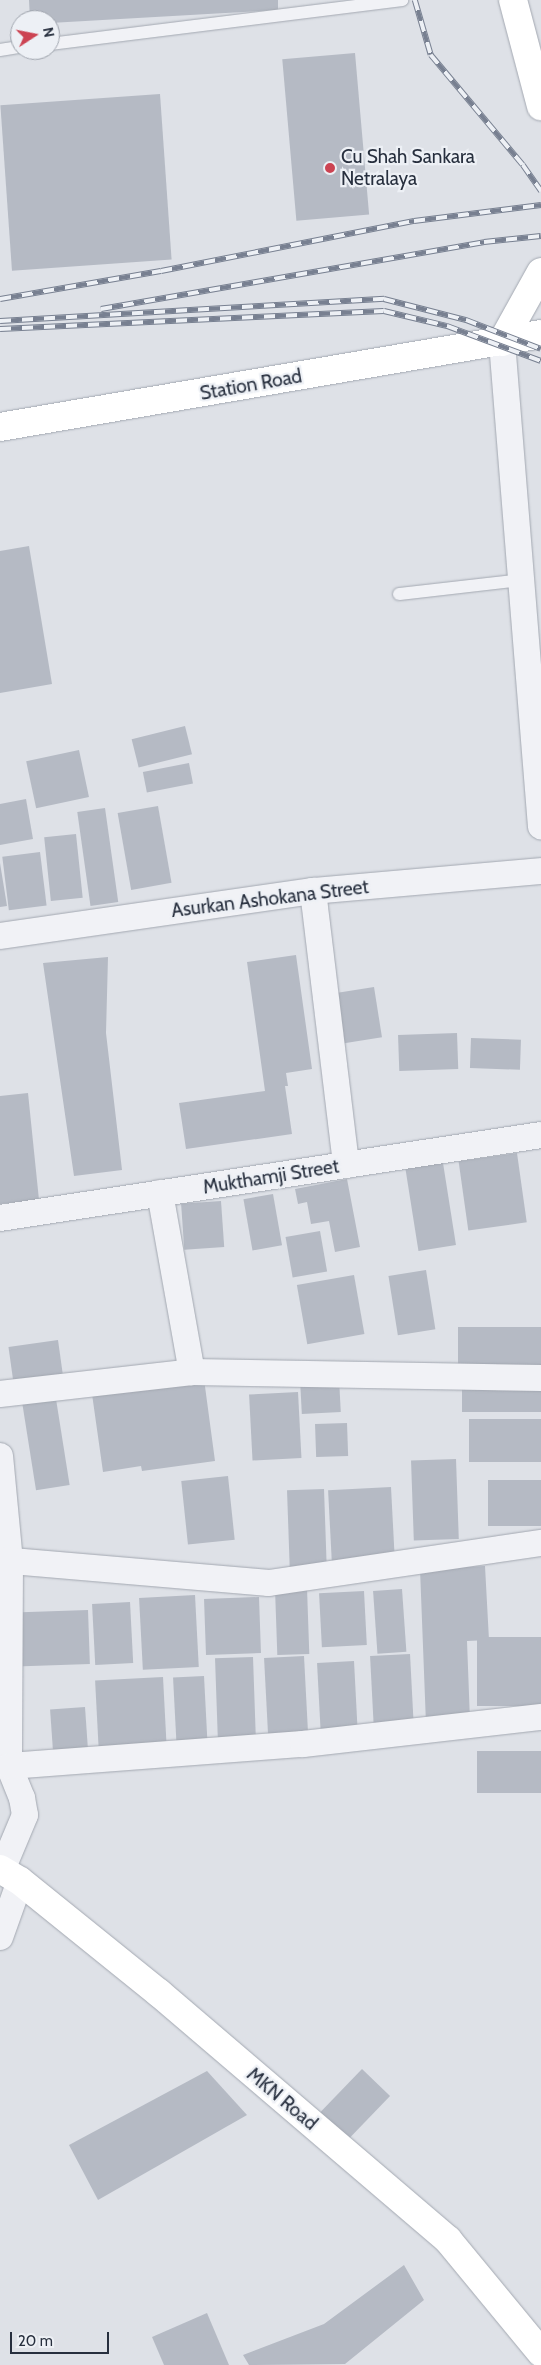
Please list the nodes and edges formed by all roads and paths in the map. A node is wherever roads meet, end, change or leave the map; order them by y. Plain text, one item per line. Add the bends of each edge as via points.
1 (402, 0) edge
2 (513, 0) edge
3 (60, 43) edge
4 (541, 106) edge
5 (541, 272) edge
6 (541, 334) edge
7 (502, 342) junction
8 (0, 427) edge
9 (521, 580) junction
10 (399, 594) dead end
11 (541, 826) edge
12 (541, 871) edge
13 (313, 891) junction
14 (0, 936) edge
15 (541, 1135) edge
16 (346, 1165) junction
17 (160, 1194) junction
18 (0, 1218) edge
19 (192, 1372) junction
20 (541, 1378) edge
21 (0, 1394) edge
22 (0, 1456) edge
23 (541, 1543) edge
24 (5, 1561) edge
25 (541, 1717) edge
26 (9, 1766) junction
27 (8, 1873) edge
28 (0, 1937) edge
29 (541, 2353) edge

1 - 3 lane
2 - 4 main road
5 - 7 main road
6 - 7 main road, Station Road
7 - 8 main road, Station Road
7 - 9 street
9 - 10 lane
9 - 11 street
12 - 13 street, Asurkan Ashokana Street
13 - 14 street, Asurkan Ashokana Street
13 - 16 street
15 - 16 street, Mukthamji Street
16 - 17 street, Mukthamji Street
17 - 18 street, Mukthamji Street
17 - 19 street
19 - 20 street
19 - 21 street
22 - 24 street
23 - 24 street via 269,1583
24 - 26 street
25 - 26 street via 304,1744
26 - 27 street via 25,1815
27 - 28 street
27 - 29 main road, MKN Road via 159,1993 448,2240

